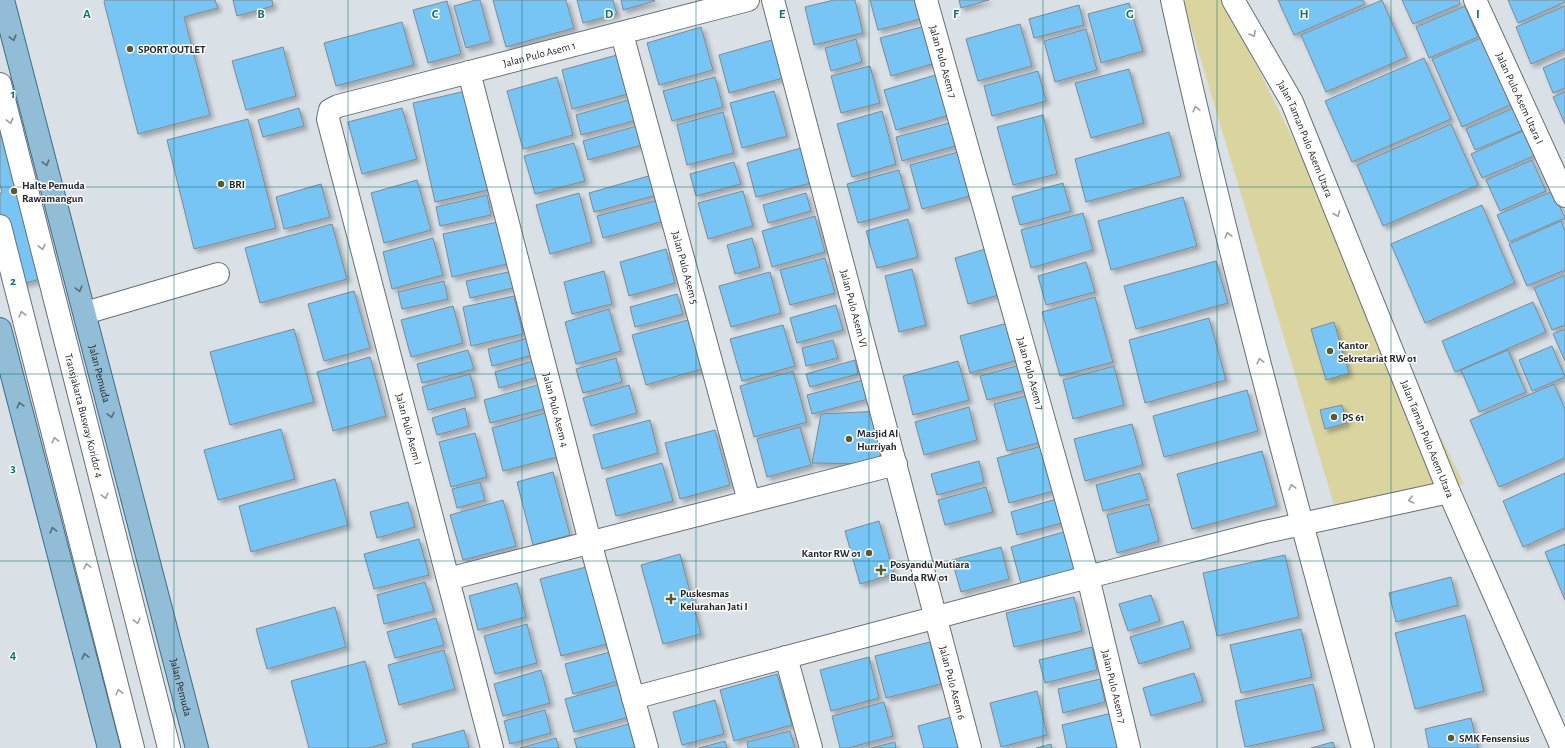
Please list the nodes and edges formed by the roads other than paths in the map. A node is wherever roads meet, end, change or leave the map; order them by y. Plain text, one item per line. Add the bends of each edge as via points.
1 (3, 0) edge
2 (748, 0) edge
3 (773, 0) edge
4 (926, 0) edge
5 (1172, 0) edge
6 (1233, 0) edge
7 (1475, 0) edge
8 (622, 34) junction
9 (469, 72) junction
10 (0, 84) edge
11 (330, 110) joint
12 (1565, 196) edge
13 (0, 226) edge
14 (218, 274) dead end
15 (85, 313) junction
16 (0, 329) edge
17 (896, 464) junction
18 (1449, 492) junction
19 (749, 501) junction
20 (1301, 525) junction
21 (590, 542) junction
22 (1088, 577) junction
23 (448, 579) junction
24 (937, 617) junction
25 (786, 657) junction
26 (633, 698) junction
27 (109, 748) edge
28 (133, 748) edge
29 (169, 748) edge
30 (197, 748) edge
31 (492, 748) edge
32 (647, 748) edge
33 (811, 748) edge
34 (970, 748) edge
35 (1129, 748) edge
36 (1363, 748) edge
37 (1562, 748) edge

1 -> 15 main road, Jalan Pemuda
2 - 8 street, Jalan Pulo Asem 1
3 - 17 street, Jalan Pulo Asem VI
4 - 22 street, Jalan Pulo Asem 7
20 -> 5 street via 1197,113
6 -> 18 street, Jalan Taman Pulo Asem Utara via 1292,102
7 - 12 street, Jalan Pulo Asem Utara I
8 - 9 street, Jalan Pulo Asem 1
8 - 19 street, Jalan Pulo Asem 5
9 - 11 street, Jalan Pulo Asem 1
9 - 21 street, Jalan Pulo Asem 4
10 -> 29 street, Transjakarta Busway Koridor 4
11 - 23 street, Jalan Pulo Asem I via 328,119
28 -> 13 street
14 - 15 street
15 -> 30 main road, Jalan Pemuda
27 -> 16 main road
17 - 19 street
17 - 24 street, Jalan Pulo Asem VI
18 -> 20 street
18 - 37 street, Jalan Taman Pulo Asem Utara
19 - 21 street
20 - 22 street
20 - 36 street
21 - 23 street
21 - 26 street, Jalan Pulo Asem 4
22 - 24 street
22 - 35 street, Jalan Pulo Asem 7
23 - 31 street, Jalan Pulo Asem I
24 - 25 street
24 - 34 street, Jalan Pulo Asem 6
25 - 26 street
25 - 33 street
26 - 32 street, Jalan Pulo Asem 4

